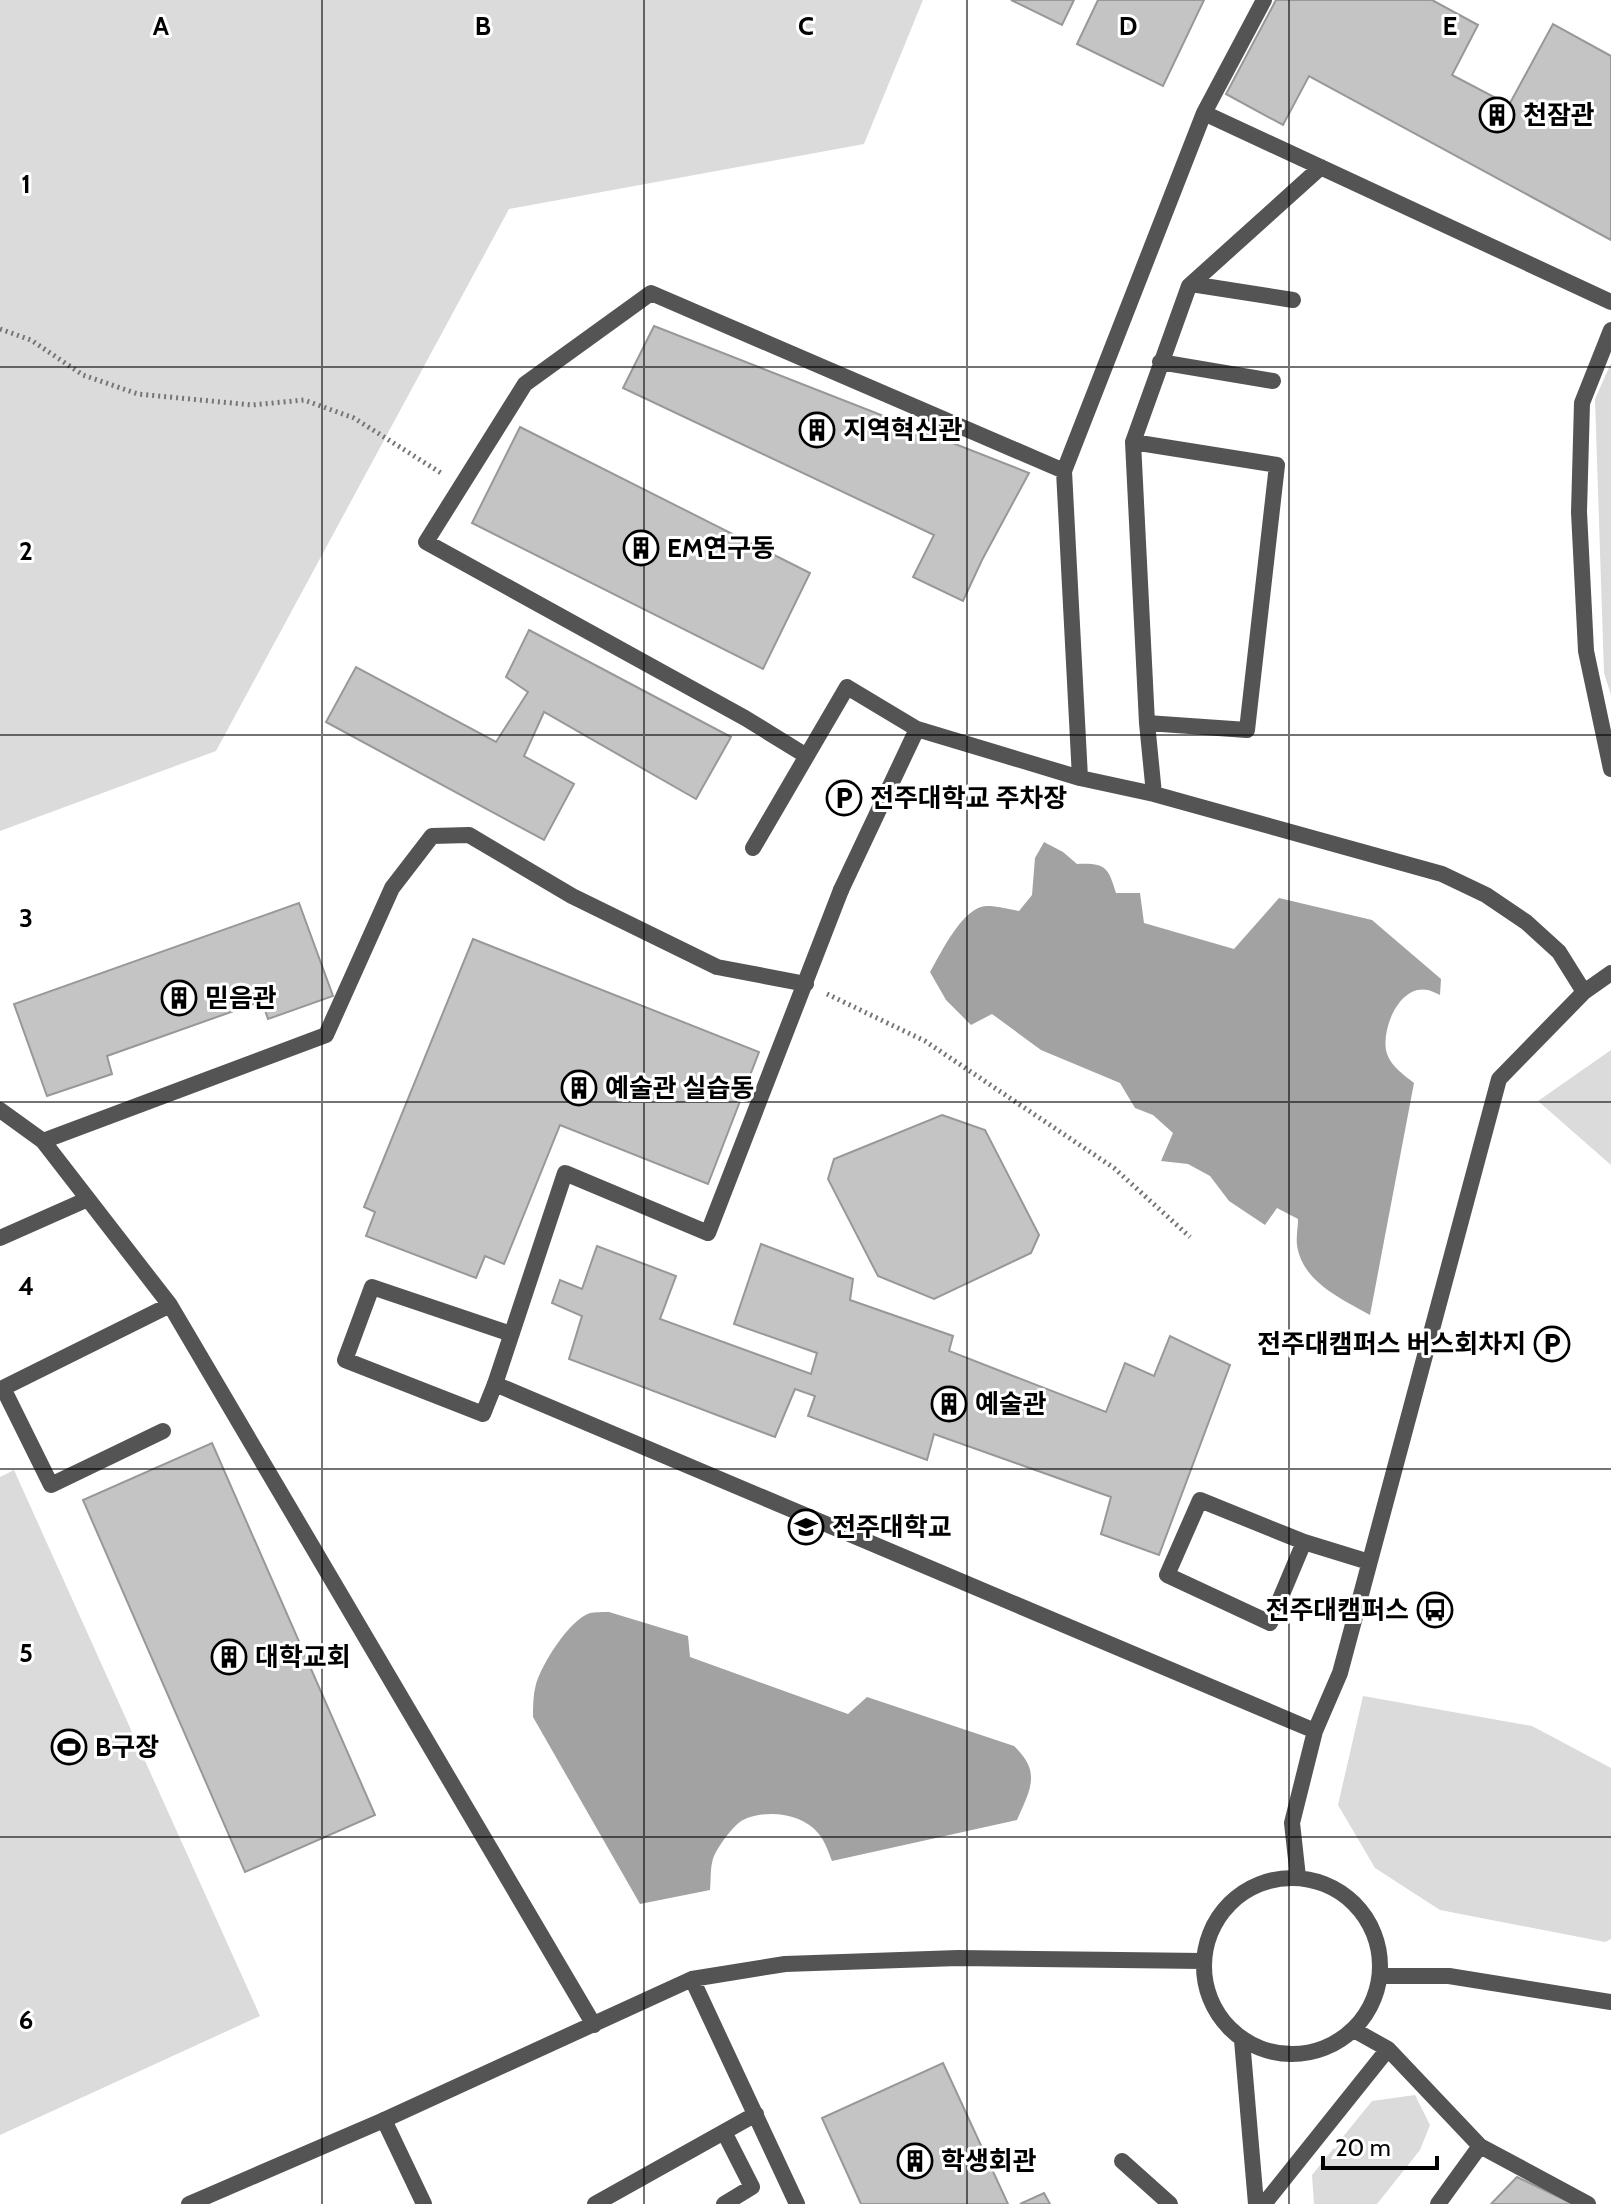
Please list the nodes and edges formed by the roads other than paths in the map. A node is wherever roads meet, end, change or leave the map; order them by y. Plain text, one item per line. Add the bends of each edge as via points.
1 (1264, 0) edge
2 (1204, 113) junction
3 (1321, 167) junction
4 (1191, 284) junction
5 (1293, 300) dead end
6 (1611, 302) edge
7 (1611, 330) edge
8 (1160, 362) junction
9 (1273, 381) dead end
10 (1133, 442) junction
11 (1064, 471) junction
12 (1147, 723) junction
13 (917, 729) junction
14 (805, 755) junction
15 (1611, 769) edge
16 (1080, 778) junction
17 (1154, 794) junction
18 (753, 848) dead end
19 (1611, 973) edge
20 (806, 984) junction
21 (1584, 992) junction
22 (0, 1110) edge
23 (43, 1141) junction
24 (88, 1199) junction
25 (0, 1238) edge
26 (170, 1305) junction
27 (511, 1334) junction
28 (495, 1384) junction
29 (163, 1431) dead end
30 (1304, 1542) junction
31 (1369, 1562) junction
32 (1315, 1731) junction
33 (1298, 1877) junction
34 (1203, 1961) junction
35 (1380, 1976) junction
36 (692, 1979) junction
37 (1611, 2002) edge
38 (594, 2025) junction
39 (1354, 2030) junction
40 (1242, 2040) junction
41 (1388, 2049) junction
42 (756, 2114) junction
43 (384, 2120) junction
44 (724, 2132) junction
45 (1480, 2146) junction
46 (1122, 2161) dead end
47 (189, 2204) edge
48 (424, 2204) edge
49 (595, 2204) edge
50 (724, 2204) edge
51 (797, 2204) edge
52 (1170, 2204) edge
53 (1256, 2204) edge
54 (1264, 2204) edge
55 (1438, 2204) edge
56 (1588, 2204) edge

1 - 2 street
2 - 3 street
2 - 11 street
3 - 4 street
3 - 6 street
4 - 5 street
4 - 8 street
7 - 15 street via 1582,403 1579,512 1586,651
8 - 9 street
8 - 10 street
10 - 12 street
10 - 12 street via 1277,465 1247,730
11 - 14 street via 651,293 525,384 426,542
11 - 16 street
12 - 17 street
13 - 14 street via 847,687
13 - 16 street
13 - 20 street via 841,890
14 - 18 street
16 - 17 street
17 - 21 street via 1442,874 1526,922 1559,952
19 - 21 street
20 - 23 street via 717,967 572,896 469,835 432,836 392,888 326,1035
20 - 27 street via 708,1233 565,1173
21 - 31 street via 1499,1079
22 - 23 street
23 - 24 street
24 - 25 street
24 - 26 street
26 - 29 street via 3,1388 51,1485
26 - 38 street
27 - 28 street
27 - 28 street via 372,1287 345,1360 483,1414
28 - 32 street
30 - 30 street via 1270,1623 1167,1575 1200,1500
30 - 31 street
31 - 32 street via 1340,1673
32 - 33 street via 1292,1823
33 - 34 street via 1270,1879 1223,1909
33 - 35 street via 1326,1883 1350,1898 1369,1920 1379,1947
34 - 36 street via 958,1958 785,1964
34 - 40 street via 1207,1991 1220,2018
35 - 37 street via 1449,1976
35 - 39 street via 1372,2005
36 - 38 street
36 - 42 street
38 - 43 street
39 - 40 street via 1330,2047 1300,2055 1270,2052
39 - 41 street
40 - 53 street
41 - 45 street
41 - 54 street
42 - 44 street
42 - 51 street
43 - 47 street
43 - 48 street
44 - 49 street
44 - 50 street via 752,2187
45 - 55 street
45 - 56 street
46 - 52 street

